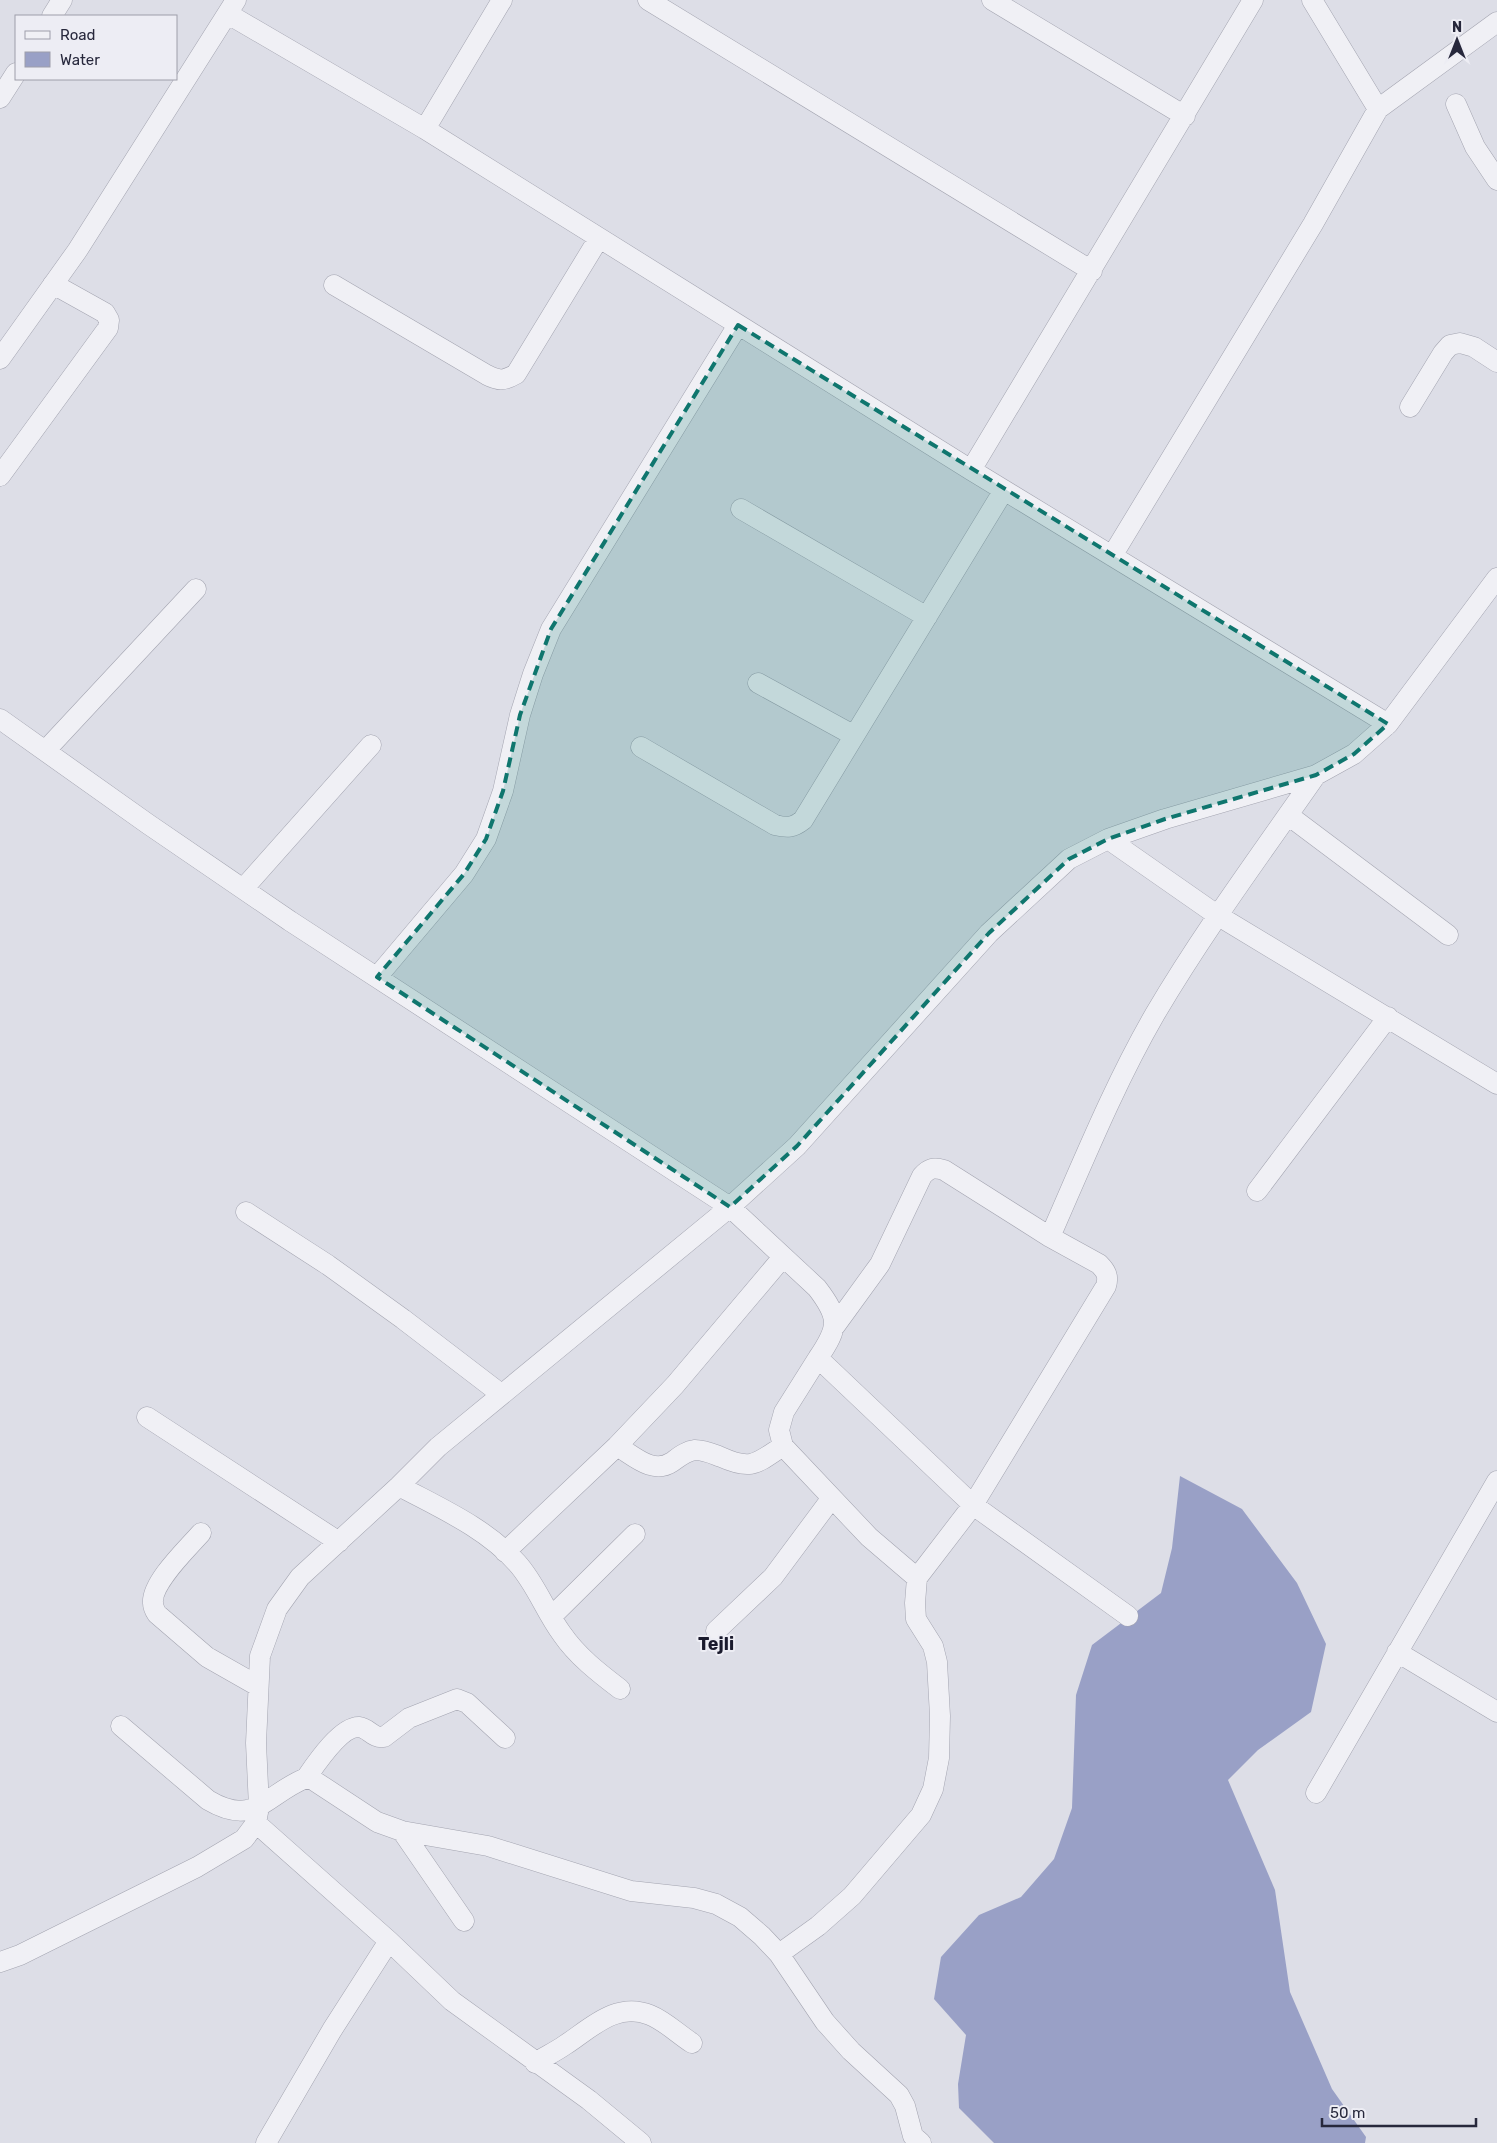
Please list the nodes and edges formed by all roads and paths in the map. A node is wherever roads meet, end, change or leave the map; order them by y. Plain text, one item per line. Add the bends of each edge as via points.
1 (62, 0) edge
2 (502, 0) edge
3 (648, 0) edge
4 (992, 0) edge
5 (1253, 0) edge
6 (1312, 0) edge
7 (232, 7) edge
8 (53, 15) edge
9 (1497, 22) edge
10 (15, 75) edge
11 (0, 98) edge
12 (1456, 104) dead end
13 (1378, 108) junction
14 (1185, 116) junction
15 (425, 129) junction
16 (1497, 180) edge
17 (599, 238) junction
18 (1092, 271) junction
19 (54, 284) junction
20 (334, 285) dead end
21 (738, 325) junction
22 (0, 359) edge
23 (1497, 362) edge
24 (1410, 407) dead end
25 (971, 470) junction
26 (0, 476) edge
27 (1004, 490) junction
28 (741, 509) dead end
29 (1112, 556) junction
30 (1497, 578) edge
31 (196, 589) dead end
32 (927, 617) junction
33 (758, 683) dead end
34 (0, 719) edge
35 (1388, 724) junction
36 (853, 735) junction
37 (371, 745) dead end
38 (641, 747) dead end
39 (45, 751) junction
40 (1316, 775) junction
41 (1288, 815) junction
42 (1108, 839) junction
43 (243, 889) junction
44 (1217, 915) junction
45 (1448, 935) dead end
46 (377, 977) junction
47 (1388, 1017) junction
48 (1497, 1084) edge
49 (1257, 1191) dead end
50 (730, 1207) junction
51 (246, 1212) dead end
52 (1050, 1237) junction
53 (783, 1257) junction
54 (834, 1326) junction
55 (818, 1358) junction
56 (501, 1394) junction
57 (147, 1416) dead end
58 (617, 1446) junction
59 (783, 1446) junction
60 (1497, 1482) edge
61 (399, 1486) junction
62 (831, 1498) junction
63 (972, 1505) junction
64 (201, 1533) dead end
65 (635, 1534) dead end
66 (339, 1542) junction
67 (505, 1552) junction
68 (917, 1578) junction
69 (1128, 1616) dead end
70 (551, 1617) junction
71 (716, 1631) dead end
72 (1397, 1652) junction
73 (258, 1686) junction
74 (620, 1689) dead end
75 (1497, 1712) edge
76 (121, 1726) dead end
77 (505, 1738) dead end
78 (306, 1778) junction
79 (1316, 1793) dead end
80 (258, 1815) junction
81 (402, 1831) junction
82 (464, 1921) dead end
83 (388, 1941) junction
84 (779, 1954) junction
85 (0, 1962) edge
86 (692, 2043) dead end
87 (535, 2063) junction
88 (920, 2142) edge
89 (266, 2143) edge
90 (641, 2143) edge

1 - 8 street
2 - 15 street
3 - 18 street
4 - 14 street
5 - 14 street
6 - 13 street
7 - 15 street
7 - 19 street
9 - 13 street
10 - 11 street
12 - 16 street via 1475,147
13 - 29 street via 1313,224
14 - 18 street
15 - 17 street
17 - 20 street via 516,374 506,380 487,375
17 - 21 street
18 - 25 street
19 - 22 street
19 - 26 street via 105,313 109,320 108,328
21 - 25 street
21 - 46 street via 552,628 522,706 503,791 486,839 464,874
23 - 24 street via 1474,347 1460,343 1450,345
25 - 27 street
27 - 29 street
27 - 32 street
28 - 32 street
29 - 35 street
30 - 35 street
31 - 39 street
32 - 36 street
33 - 36 street
34 - 39 street
35 - 40 street via 1354,754
36 - 38 street via 803,820 794,827 786,828 775,825
37 - 43 street
39 - 43 street
40 - 41 street
40 - 42 street
41 - 44 street
41 - 45 street
42 - 44 street
42 - 50 street via 1069,859 989,933 797,1146
43 - 46 street
44 - 47 street
44 - 52 street via 1155,1014 1123,1073
46 - 50 street
47 - 48 street
47 - 49 street
50 - 53 street
50 - 56 street
51 - 56 street via 343,1276
52 - 54 street via 944,1170 935,1167 927,1170 880,1264
52 - 63 street via 1105,1269 1108,1277 1106,1286
53 - 54 street via 817,1288 833,1314
53 - 58 street via 676,1386
54 - 55 street via 831,1339
55 - 59 street via 784,1412 779,1430
55 - 63 street
56 - 61 street via 438,1447
57 - 66 street
58 - 59 street via 652,1467 667,1465 695,1450 708,1451 747,1465
58 - 67 street
59 - 62 street
60 - 72 street
61 - 66 street
61 - 67 street via 456,1516
62 - 68 street via 869,1537
62 - 71 street via 773,1577
63 - 68 street
63 - 69 street
64 - 73 street via 161,1580 152,1605 157,1614 207,1657
65 - 70 street
66 - 73 street via 300,1577 277,1610 260,1656
67 - 70 street via 537,1590
68 - 84 street via 916,1619 933,1646 937,1662 939,1758 933,1789 921,1815 852,1896
70 - 74 street via 577,1653
72 - 75 street
72 - 79 street
73 - 80 street
76 - 80 street via 208,1800 222,1809
77 - 78 street via 467,1703 457,1699 409,1718 384,1737 375,1736 360,1727 354,1728 331,1745
78 - 80 street
78 - 81 street via 377,1822
80 - 83 street
80 - 85 street via 244,1839 197,1867
81 - 82 street
81 - 84 street via 488,1846 631,1891 694,1898 716,1904 740,1917
83 - 87 street via 452,2002
83 - 89 street
84 - 88 street via 825,2022 899,2095 913,2136
86 - 87 street via 652,2016 636,2011 624,2012 595,2022
87 - 90 street via 589,2100

